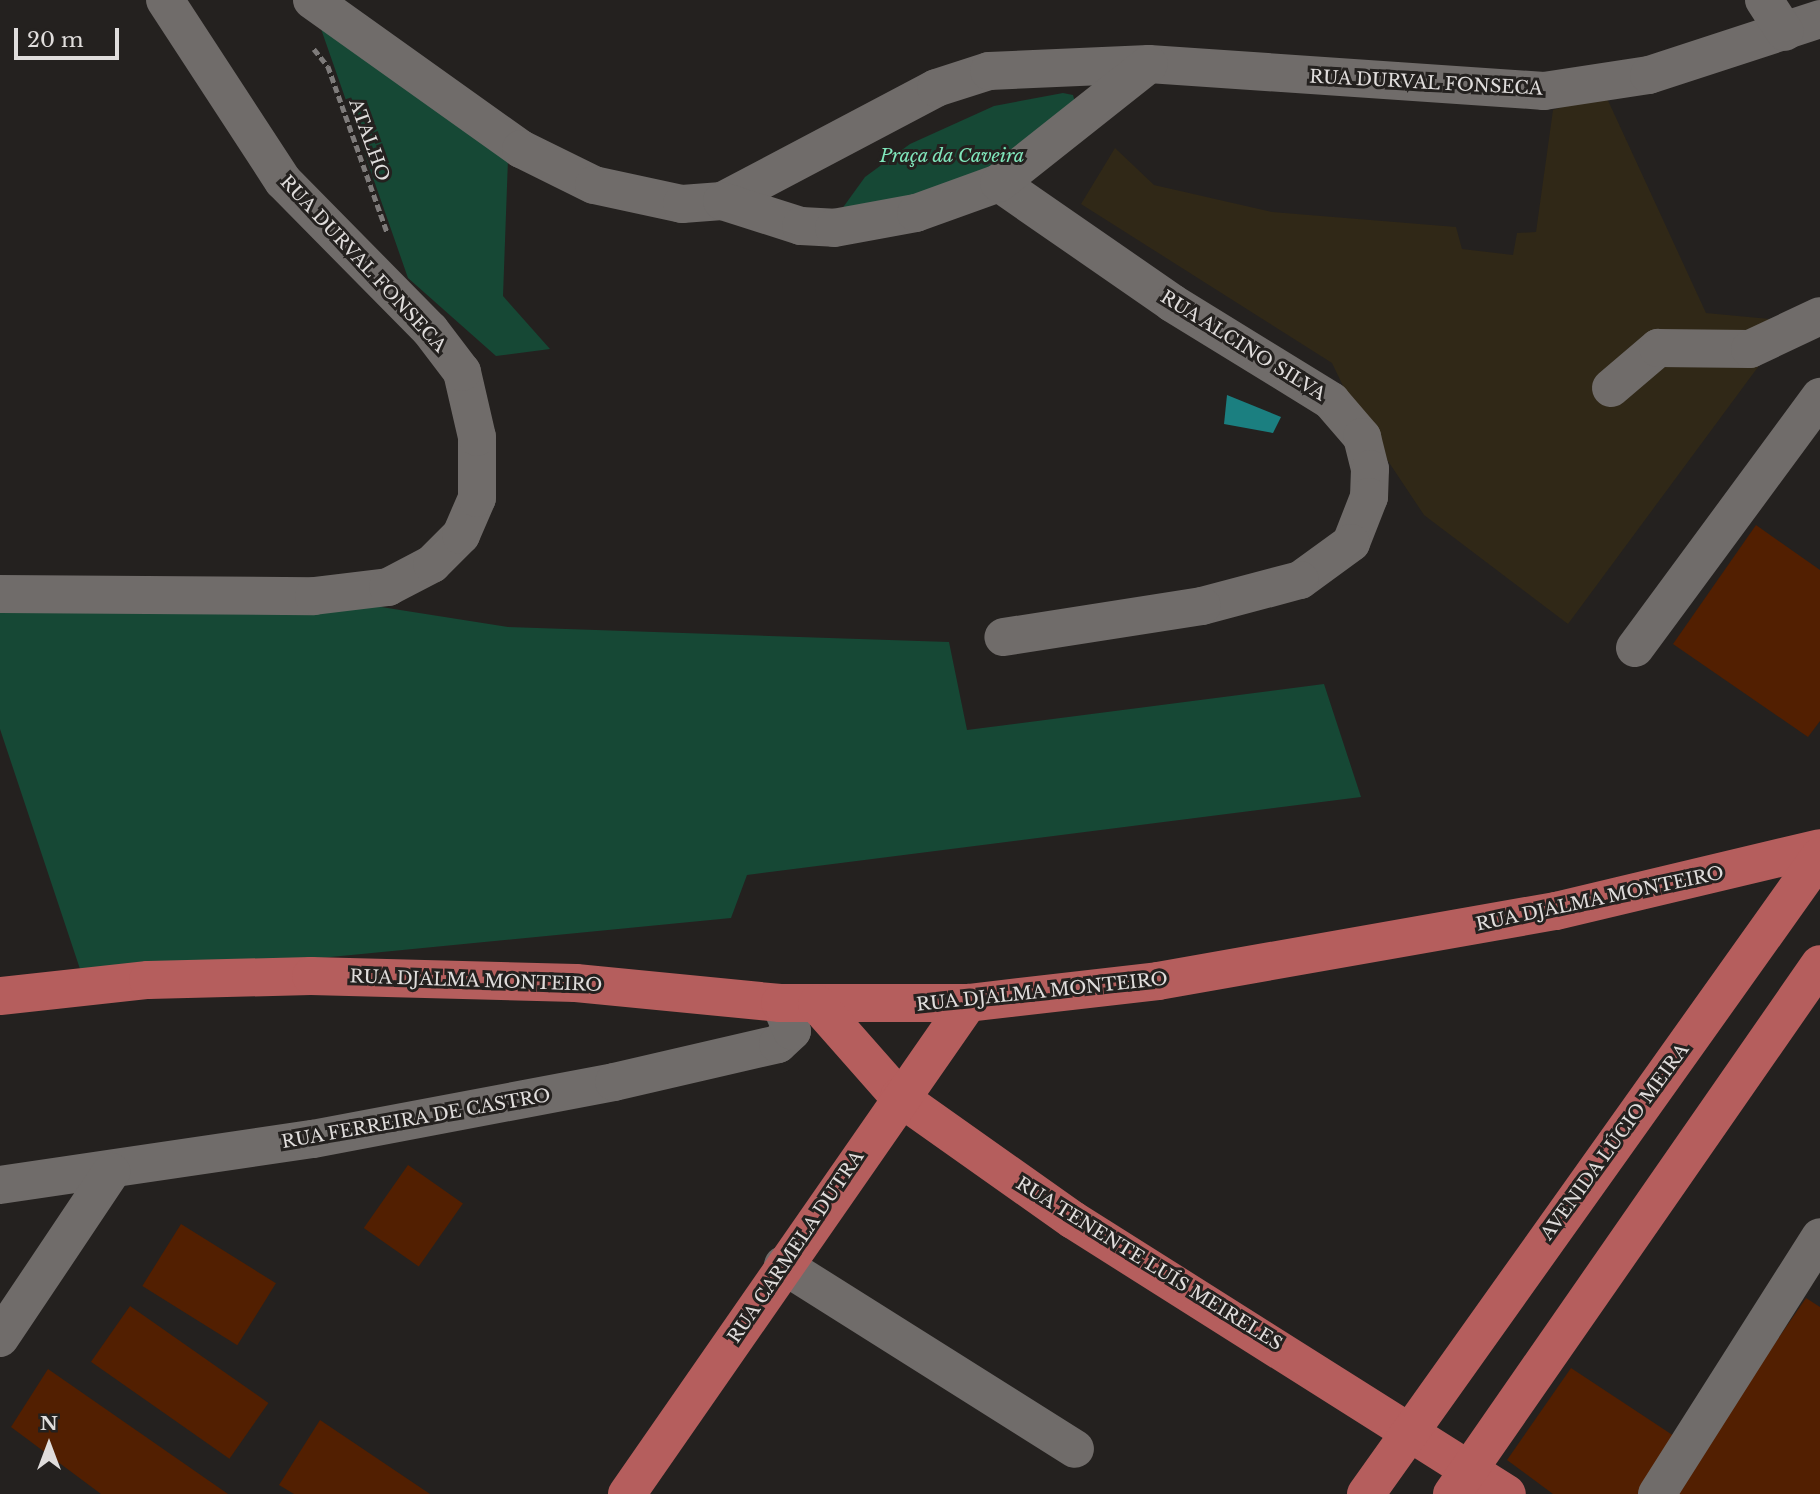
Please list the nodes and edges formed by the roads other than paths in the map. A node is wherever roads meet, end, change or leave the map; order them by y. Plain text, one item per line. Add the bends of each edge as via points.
1 (165, 0) edge
2 (1764, 0) edge
3 (314, 2) edge
4 (1820, 19) edge
5 (1785, 32) junction
6 (1149, 64) junction
7 (999, 183) junction
8 (722, 201) junction
9 (1820, 316) edge
10 (1611, 388) dead end
11 (1820, 397) edge
12 (0, 594) edge
13 (1003, 636) dead end
14 (1634, 648) dead end
15 (1820, 848) edge
16 (1820, 856) edge
17 (1820, 964) edge
18 (0, 996) edge
19 (968, 1003) junction
20 (798, 1004) junction
21 (898, 1097) junction
22 (111, 1172) junction
23 (0, 1185) edge
24 (1820, 1237) edge
25 (783, 1265) junction
26 (0, 1338) edge
27 (1410, 1428) junction
28 (1075, 1449) dead end
29 (1461, 1481) edge
30 (633, 1492) edge
31 (1366, 1494) edge
32 (1507, 1494) edge
33 (1657, 1494) edge

1 - 12 street, RUA DURVAL FONSECA via 283,181 396,295 462,372 477,437 477,498 461,535 432,564 388,587 314,596
2 - 5 street
3 - 8 street, RUA DURVAL FONSECA via 521,149 594,185 648,200
4 - 5 street, RUA DURVAL FONSECA
5 - 6 street, RUA DURVAL FONSECA via 1649,75 1544,91
6 - 7 street, RUA DURVAL FONSECA
6 - 8 street, RUA DURVAL FONSECA via 968,77
7 - 8 street, RUA DURVAL FONSECA via 916,213 834,228 801,226
7 - 13 street, RUA ALCINO SILVA via 1125,273 1331,401 1362,437 1370,469 1369,497 1351,543 1300,580 1202,606
9 - 10 street via 1750,349 1658,348
11 - 14 street
15 - 19 main road, RUA DJALMA MONTEIRO via 1556,912 1158,981
16 - 27 main road, AVENIDA LÚCIO MEIRA
17 - 29 main road
18 - 20 main road, RUA DJALMA MONTEIRO via 148,980 311,976 576,983
19 - 20 main road, RUA DJALMA MONTEIRO
19 - 21 main road, RUA CARMELA DUTRA
20 - 21 main road, RUA TENENTE LUÍS MEIRELES
20 - 22 street, RUA FERREIRA DE CASTRO via 792,1031 778,1044 499,1105
21 - 25 main road, RUA CARMELA DUTRA
21 - 27 main road, RUA TENENTE LUÍS MEIRELES via 1073,1220
22 - 23 street, RUA FERREIRA DE CASTRO
22 - 26 street
24 - 33 street
25 - 28 street
25 - 30 main road, RUA CARMELA DUTRA
27 - 29 main road, RUA TENENTE LUÍS MEIRELES
27 - 31 main road, AVENIDA LÚCIO MEIRA
29 - 32 main road, RUA TENENTE LUÍS MEIRELES

